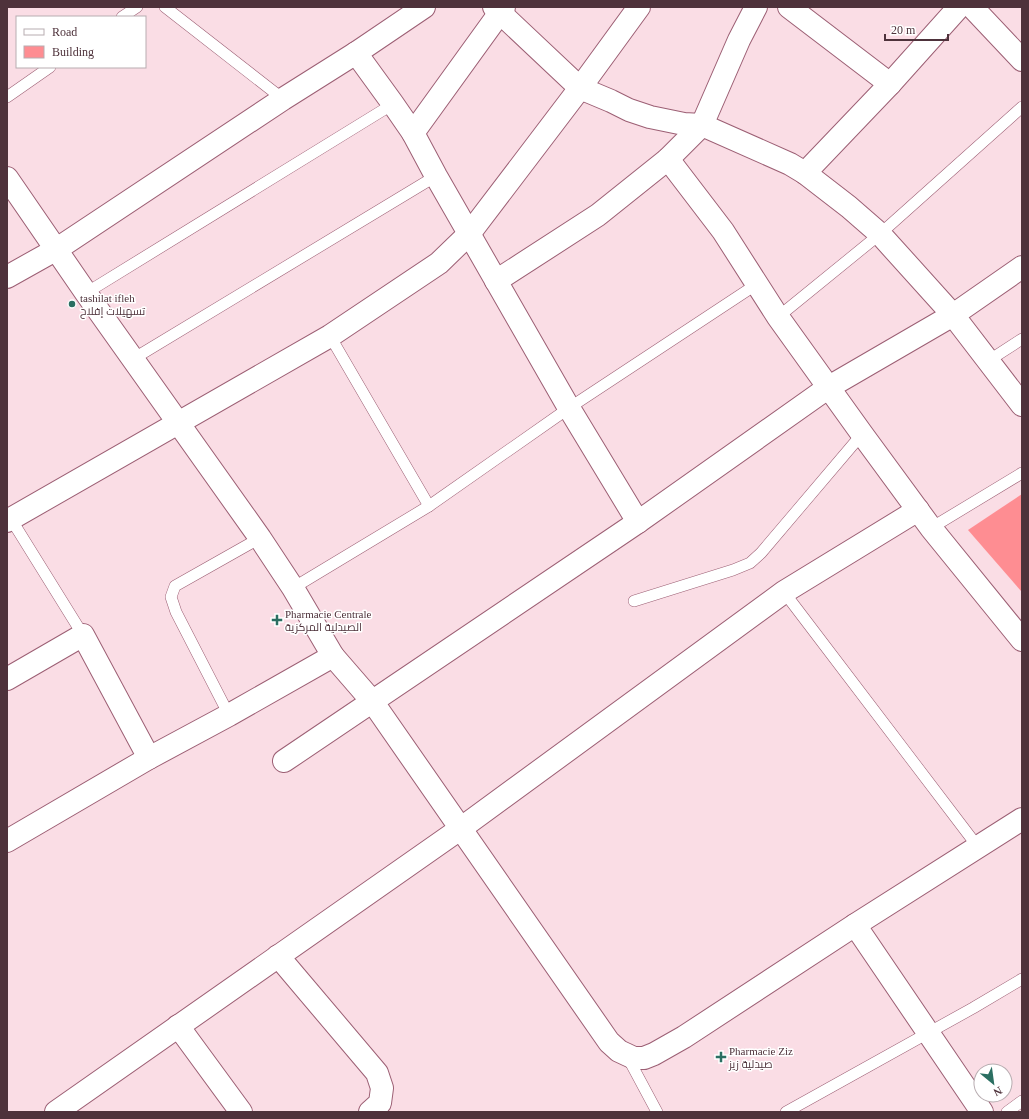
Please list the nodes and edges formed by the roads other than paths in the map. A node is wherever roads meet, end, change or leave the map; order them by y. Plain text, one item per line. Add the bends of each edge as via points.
1 (137, 7) edge
2 (165, 7) edge
3 (424, 7) edge
4 (639, 7) edge
5 (756, 7) edge
6 (789, 7) edge
7 (959, 7) edge
8 (972, 7) edge
9 (500, 9) edge
10 (124, 16) edge
11 (356, 53) junction
12 (1022, 60) edge
13 (49, 68) edge
14 (890, 84) junction
15 (580, 88) junction
16 (7, 97) edge
17 (283, 99) junction
18 (393, 104) junction
19 (1022, 106) edge
20 (702, 125) junction
21 (413, 133) junction
22 (668, 159) junction
23 (805, 173) junction
24 (436, 176) junction
25 (7, 178) edge
26 (469, 234) junction
27 (880, 234) junction
28 (57, 250) junction
29 (1022, 267) edge
30 (7, 277) edge
31 (496, 281) junction
32 (757, 284) junction
33 (86, 293) junction
34 (953, 315) junction
35 (778, 316) junction
36 (330, 336) junction
37 (1022, 339) edge
38 (133, 358) junction
39 (988, 361) junction
40 (829, 387) junction
41 (1022, 405) edge
42 (569, 408) junction
43 (178, 423) junction
44 (862, 434) junction
45 (1022, 473) edge
46 (429, 506) junction
47 (918, 510) junction
48 (9, 520) edge
49 (638, 522) junction
50 (931, 528) junction
51 (260, 538) junction
52 (292, 588) junction
53 (784, 592) junction
54 (634, 601) dead end
55 (83, 635) junction
56 (1022, 640) edge
57 (334, 656) junction
58 (7, 680) edge
59 (372, 701) junction
60 (228, 715) junction
61 (149, 758) junction
62 (284, 761) dead end
63 (1022, 819) edge
64 (460, 829) junction
65 (7, 840) edge
66 (978, 846) junction
67 (855, 925) junction
68 (278, 956) junction
69 (1022, 979) edge
70 (178, 1026) junction
71 (928, 1033) junction
72 (627, 1056) junction
73 (1022, 1101) edge
74 (56, 1112) edge
75 (241, 1112) edge
76 (370, 1112) edge
77 (657, 1112) edge
78 (786, 1112) edge
79 (982, 1112) edge
80 (1007, 1112) edge

1 - 10 lane
2 - 17 lane
3 - 11 street
4 - 15 street
5 - 20 street
6 - 14 street
7 - 14 street
8 - 12 street
9 - 15 street
9 - 21 street
11 - 17 street
11 - 18 street
13 - 16 lane
14 - 23 street
15 - 20 street via 650,117
15 - 26 street
17 - 28 street
18 - 21 street
18 - 33 lane
19 - 27 lane
20 - 22 street
20 - 23 street
21 - 24 street
22 - 31 street via 598,216
22 - 32 street via 723,231
23 - 27 street
24 - 26 street
24 - 38 lane
25 - 28 street
26 - 31 street
26 - 36 street via 439,263
27 - 34 street
27 - 35 lane
28 - 30 street
28 - 33 street
29 - 34 street
31 - 42 street
32 - 35 street
32 - 42 lane
33 - 38 street
34 - 39 street
34 - 40 street
35 - 40 street
36 - 43 street
36 - 46 lane
37 - 39 lane
38 - 43 street
39 - 41 street
40 - 44 street
40 - 49 street
42 - 46 lane
42 - 49 street
43 - 48 street
43 - 51 street
44 - 47 street
44 - 54 lane via 762,553 750,563
45 - 50 lane
46 - 52 lane
47 - 50 street
47 - 53 street
48 - 55 lane
49 - 59 street
50 - 56 street
51 - 52 street
51 - 60 lane via 175,586 172,597 176,612
52 - 57 street
53 - 64 street
53 - 66 lane
55 - 58 street
55 - 61 street
57 - 59 street
57 - 60 street
59 - 62 street
59 - 64 street
60 - 61 street
61 - 65 street
63 - 66 street
64 - 68 street
64 - 72 street via 609,1042
66 - 67 street
67 - 71 street
67 - 72 street via 684,1038 644,1058
68 - 70 street
68 - 76 street via 377,1073 382,1088 380,1103
69 - 71 lane
70 - 74 street
70 - 75 street
71 - 78 lane
71 - 79 street
72 - 77 lane
73 - 80 lane

